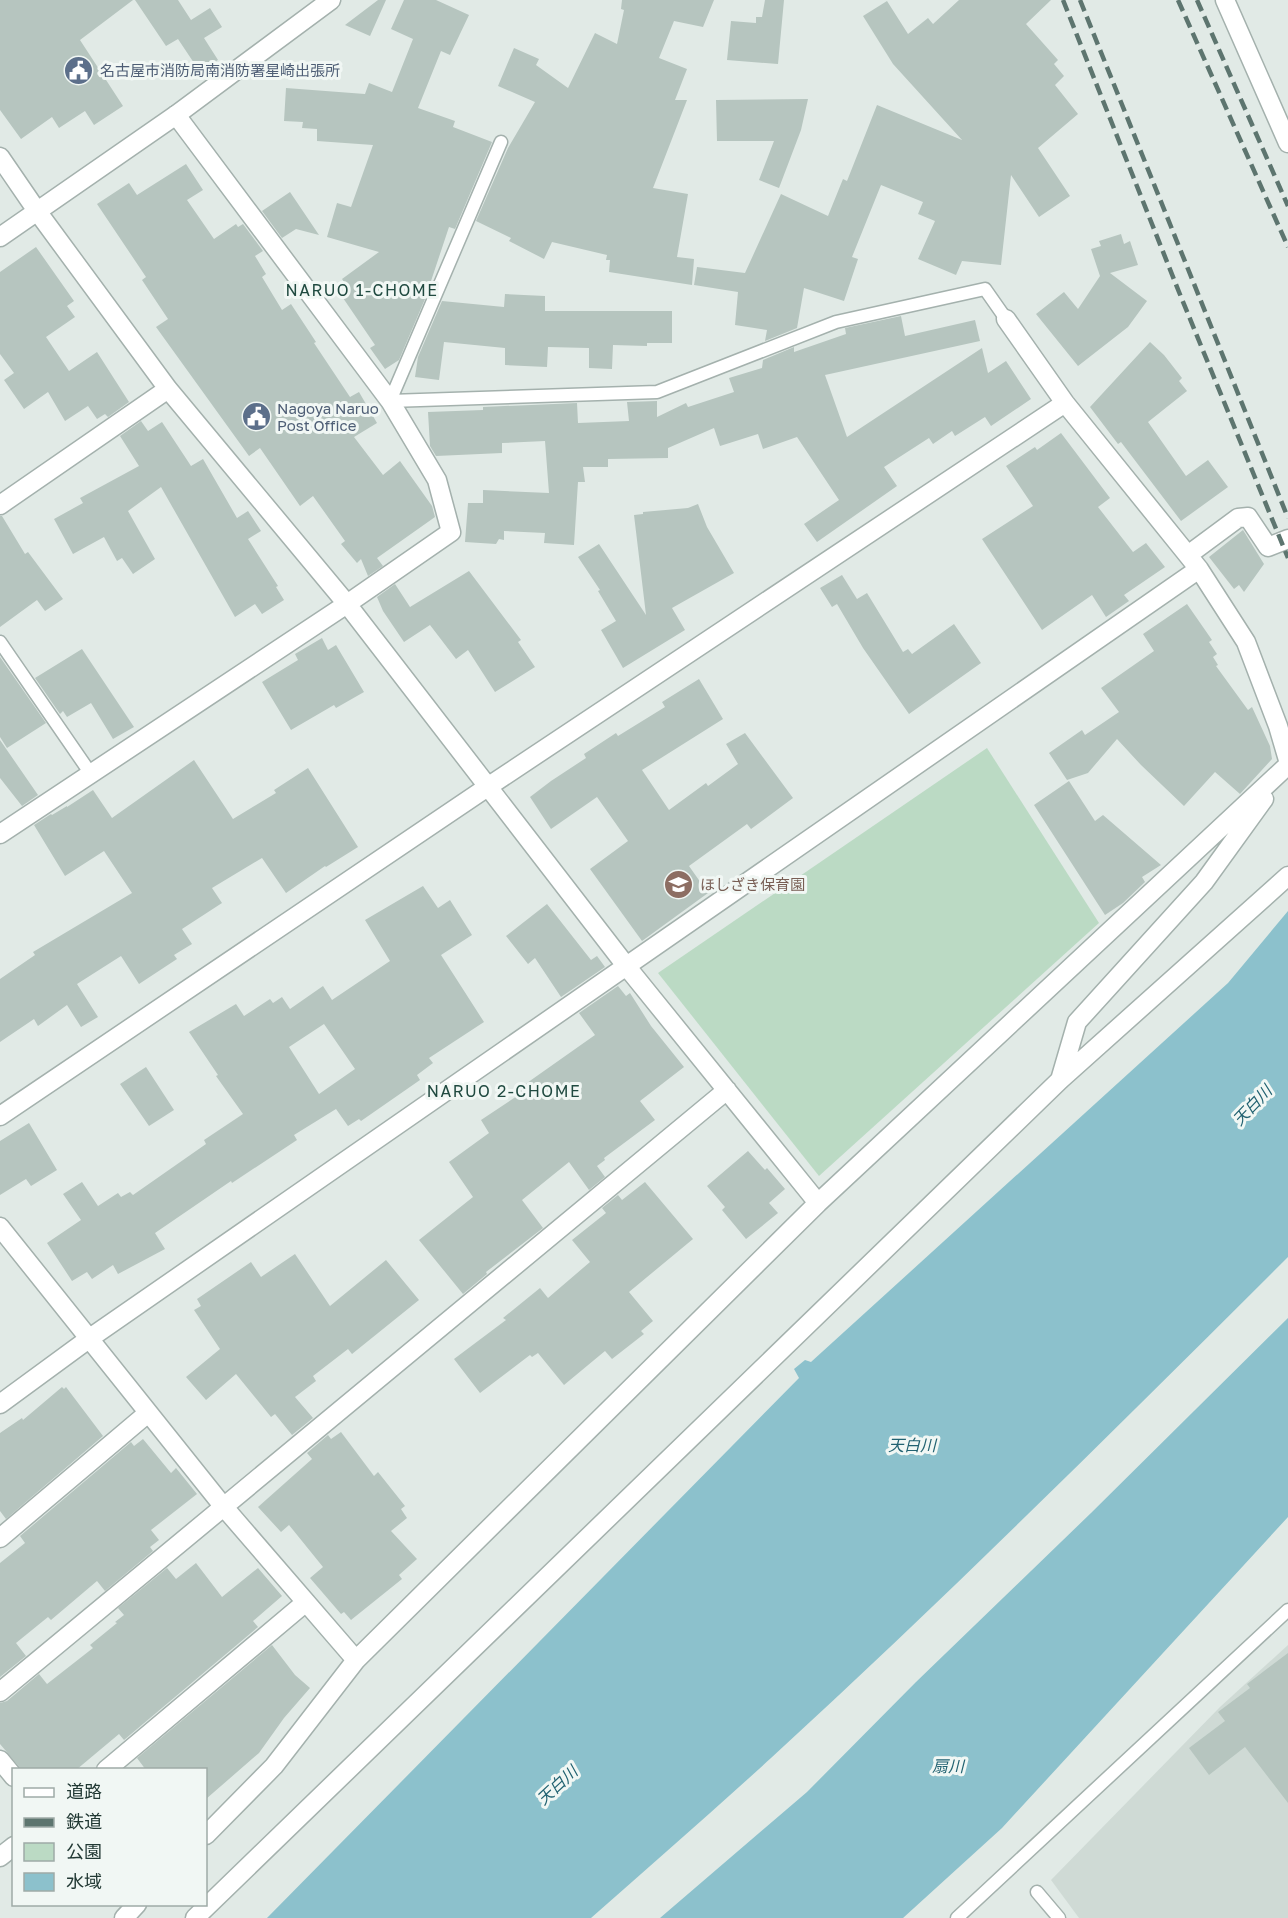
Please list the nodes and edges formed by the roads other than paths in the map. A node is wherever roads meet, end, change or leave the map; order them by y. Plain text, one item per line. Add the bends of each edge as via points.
1 (331, 0) edge
2 (1225, 0) edge
3 (176, 115) junction
4 (501, 142) dead end
5 (1288, 143) edge
6 (0, 157) edge
7 (37, 211) junction
8 (0, 237) edge
9 (1006, 319) joint
10 (168, 389) junction
11 (390, 400) junction
12 (1065, 403) junction
13 (0, 505) edge
14 (1288, 539) edge
15 (1188, 555) junction
16 (1199, 569) junction
17 (347, 604) junction
18 (0, 642) edge
19 (1288, 760) edge
20 (1288, 765) edge
21 (91, 774) junction
22 (489, 786) junction
23 (0, 834) edge
24 (1288, 876) edge
25 (627, 967) junction
26 (1060, 1080) junction
27 (727, 1090) junction
28 (0, 1116) edge
29 (818, 1203) junction
30 (0, 1227) edge
31 (90, 1338) junction
32 (0, 1404) edge
33 (148, 1413) junction
34 (223, 1506) junction
35 (0, 1538) edge
36 (306, 1602) junction
37 (1288, 1610) edge
38 (356, 1660) junction
39 (0, 1692) edge
40 (0, 1760) edge
41 (108, 1768) edge
42 (12, 1775) edge
43 (207, 1834) edge
44 (12, 1848) edge
45 (0, 1857) edge
46 (1038, 1892) dead end
47 (195, 1918) edge
48 (957, 1918) edge
49 (1059, 1918) edge

1 - 3 street
2 - 5 street
3 - 7 street
3 - 11 street
4 - 11 lane
6 - 7 street
7 - 8 street
7 - 10 street
9 - 11 lane via 985,289 836,322 657,392
9 - 12 street
10 - 13 street
10 - 17 street
11 - 17 street via 438,480 451,532
12 - 15 street
12 - 22 street
14 - 15 street via 1268,548 1248,517 1238,518
15 - 16 street
16 - 19 street via 1246,642
16 - 25 street
17 - 21 street
17 - 22 street
18 - 21 lane
20 - 26 street via 1204,882 1077,1022
20 - 29 street
21 - 23 street
22 - 25 street
22 - 28 street
24 - 26 street
25 - 27 street
25 - 31 street
26 - 47 street
27 - 29 street
27 - 34 street
29 - 38 street
30 - 31 street
31 - 32 street
31 - 33 street
33 - 34 street
33 - 35 street
34 - 36 street
34 - 39 street
36 - 38 street
36 - 41 street
37 - 48 lane
38 - 43 street via 274,1766
40 - 42 street
44 - 45 street
46 - 49 lane

